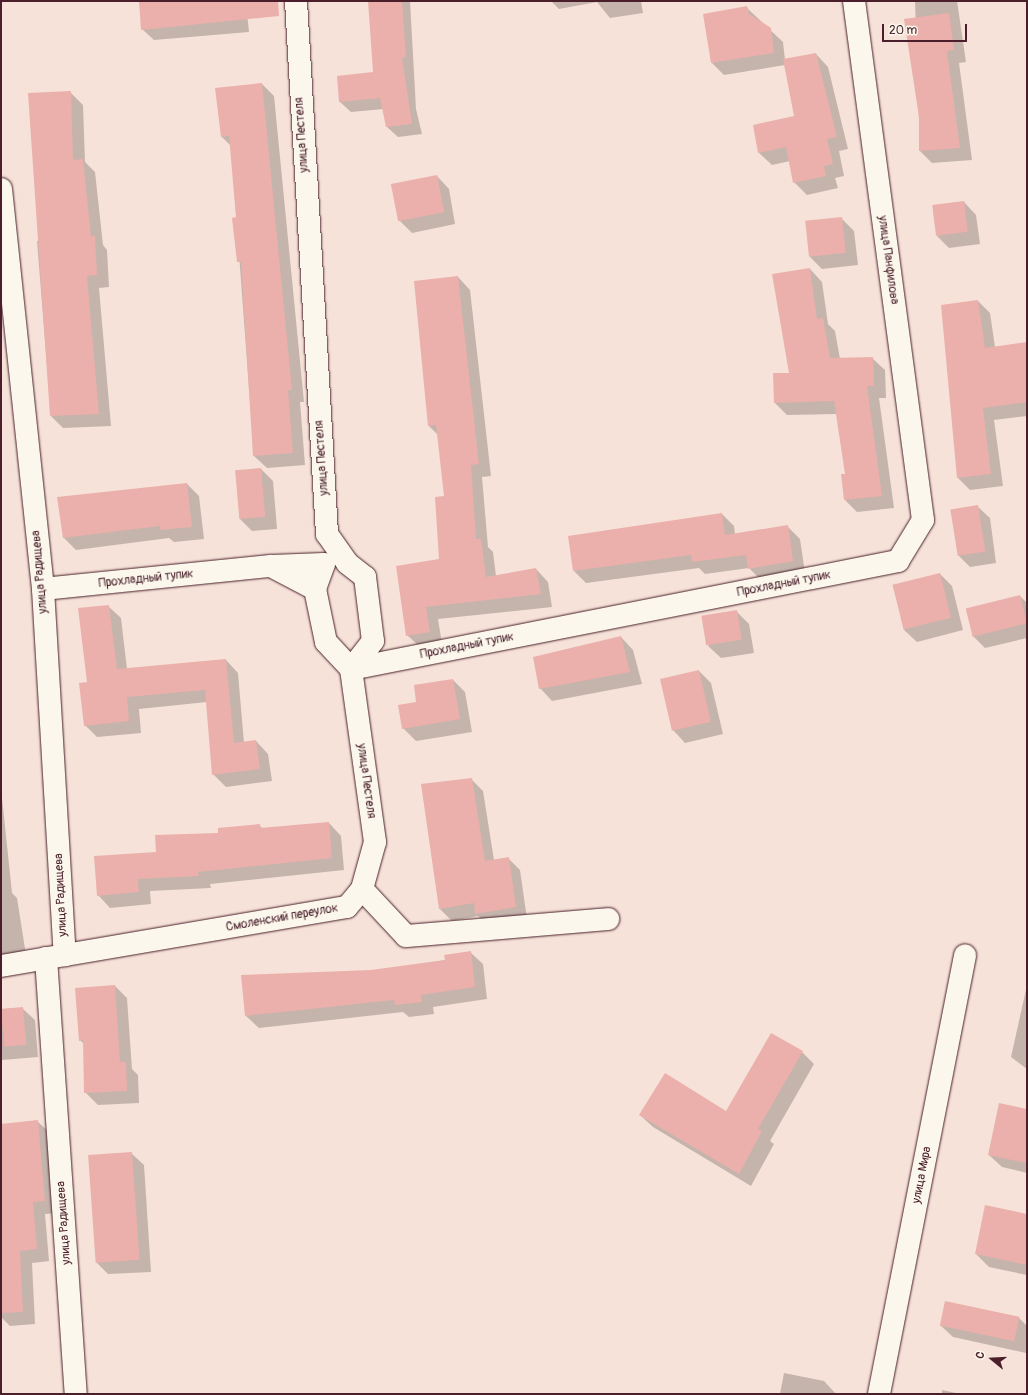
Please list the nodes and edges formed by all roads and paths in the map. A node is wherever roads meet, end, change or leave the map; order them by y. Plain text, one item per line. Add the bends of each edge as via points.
1 (296, 1) edge
2 (854, 1) edge
3 (1, 189) edge
4 (923, 520) joint
5 (327, 534) junction
6 (347, 563) junction
7 (324, 564) junction
8 (271, 566) junction
9 (43, 589) junction
10 (315, 589) junction
11 (351, 669) junction
12 (362, 889) junction
13 (608, 920) dead end
14 (965, 955) dead end
15 (55, 957) junction
16 (1, 966) edge
17 (76, 1392) dead end
18 (879, 1394) edge

1 - 5 street, улица Пестеля
2 - 4 street, улица Панфилова
3 - 9 street, улица Радищева
4 - 11 street, Прохладный тупик via 898,561
5 - 6 street
5 - 7 street, улица Пестеля
6 - 7 street, Прохладный тупик
6 - 11 street via 365,577 373,641
7 - 8 street, Прохладный тупик
7 - 10 street, улица Пестеля
8 - 9 street, Прохладный тупик
8 - 10 street
9 - 15 street, улица Радищева
10 - 11 street via 326,642
11 - 12 street, улица Пестеля via 375,842
12 - 13 street via 406,936
12 - 15 street, Смоленский переулок via 347,907
14 - 18 street, улица Мира
15 - 16 street, Смоленский переулок
15 - 17 street, улица Радищева

